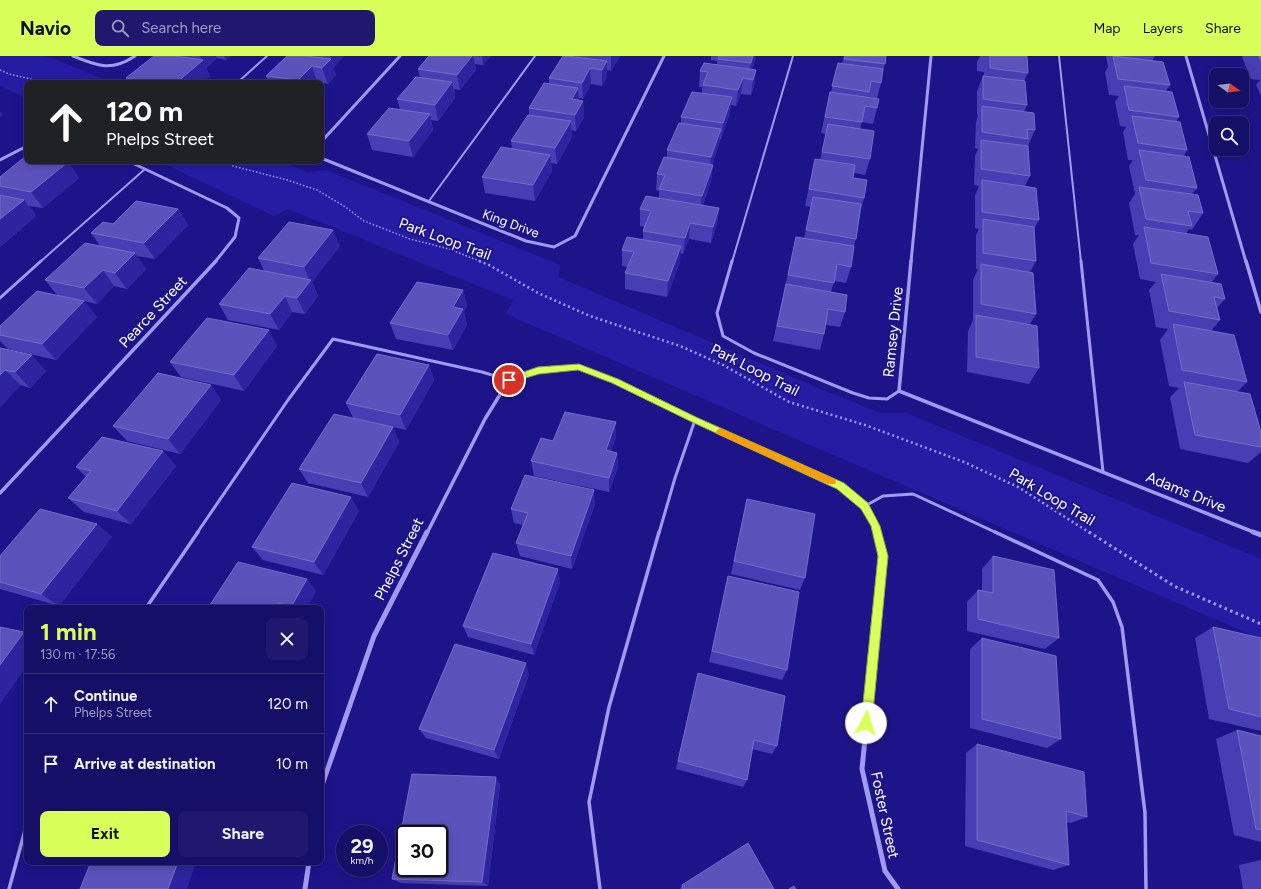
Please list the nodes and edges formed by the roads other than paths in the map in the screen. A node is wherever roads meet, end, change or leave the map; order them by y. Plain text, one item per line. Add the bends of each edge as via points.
1 (73, 56) edge
2 (135, 56) edge
3 (267, 56) edge
4 (400, 56) edge
5 (534, 56) edge
6 (664, 56) edge
7 (793, 56) edge
8 (931, 56) edge
9 (1059, 56) edge
10 (1186, 56) edge
11 (240, 80) edge
12 (324, 139) edge
13 (24, 148) edge
14 (324, 159) edge
15 (0, 160) edge
16 (134, 164) edge
17 (145, 169) junction
18 (429, 201) junction
19 (0, 298) edge
20 (1261, 312) edge
21 (509, 380) junction
22 (899, 391) junction
23 (695, 420) junction
24 (1103, 472) junction
25 (0, 493) edge
26 (865, 506) junction
27 (1261, 535) edge
28 (148, 605) edge
29 (324, 779) edge
30 (24, 834) edge
31 (309, 865) edge
32 (9, 889) edge
33 (305, 889) edge
34 (600, 889) edge
35 (898, 889) edge
36 (1146, 889) edge

1 - 2 street via 99,67 127,62
3 - 11 lane
4 - 12 street
5 - 18 lane
6 - 18 street, King Drive via 575,236 554,247 526,241
7 - 22 lane via 717,313 723,336 754,353 869,398 887,399
8 - 22 street, Ramsey Drive
9 - 24 lane
10 - 20 street
13 - 15 street
14 - 18 street, King Drive
16 - 17 street
17 - 19 lane
17 - 25 street, Pearce Street via 227,208 239,218 235,237 215,263
21 - 23 street, Foster Street via 538,370 579,367 615,381
21 - 28 lane via 333,339 288,400
21 - 29 street, Phelps Street via 485,419 374,636
22 - 24 street, Ramsey Drive
23 - 26 street, Foster Street via 840,486
23 - 34 lane via 675,478 609,706 589,802
24 - 27 street, Adams Drive
26 - 35 street, Foster Street via 875,526 883,556 862,768 885,871
26 - 36 lane via 883,496 913,494 1098,580 1113,602 1122,627 1145,813
30 - 32 lane
31 - 33 street

